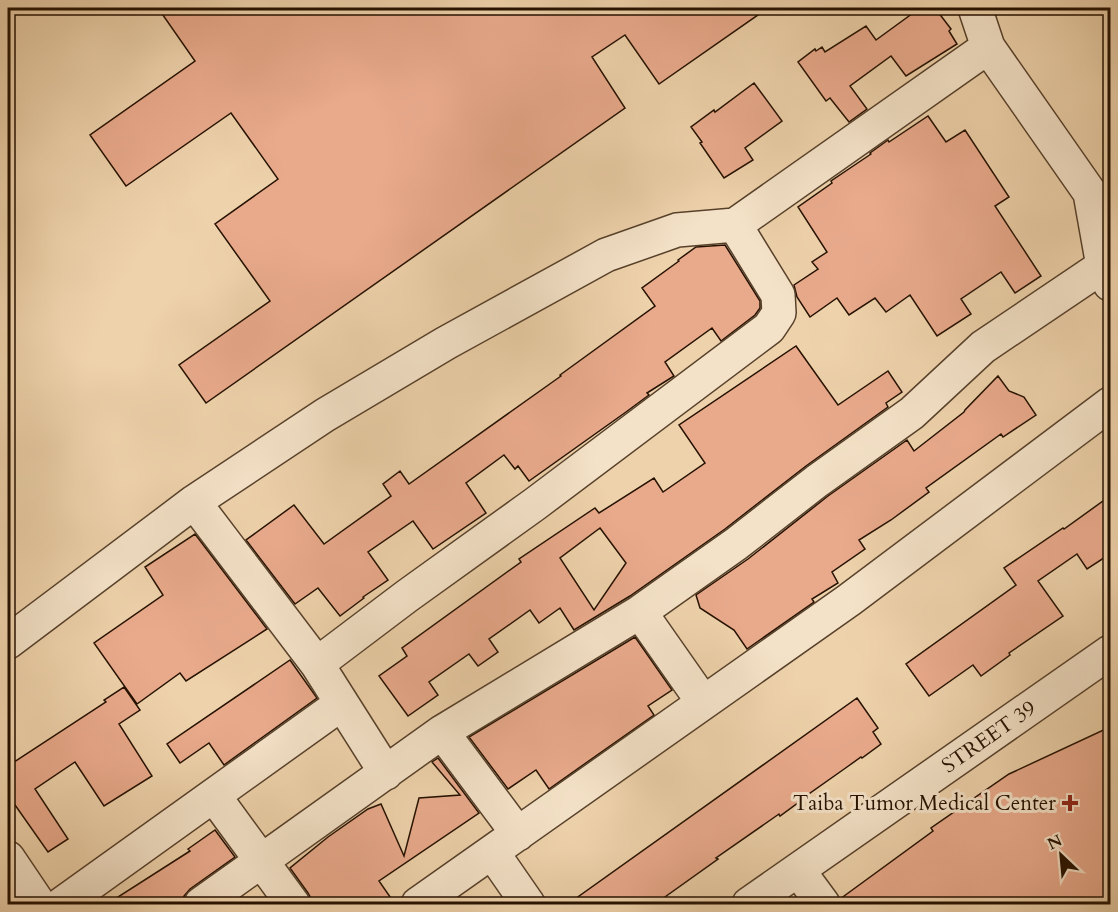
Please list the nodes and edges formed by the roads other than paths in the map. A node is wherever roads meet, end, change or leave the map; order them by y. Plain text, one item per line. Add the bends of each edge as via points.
1 (975, 8) edge
2 (988, 47) junction
3 (735, 225) junction
4 (1107, 275) edge
5 (1110, 404) edge
6 (194, 502) junction
7 (640, 612) junction
8 (8, 642) edge
9 (1110, 652) edge
10 (316, 664) junction
11 (703, 702) junction
12 (341, 704) junction
13 (442, 732) junction
14 (386, 773) junction
15 (214, 796) junction
16 (518, 834) junction
17 (492, 852) junction
18 (8, 858) edge
19 (262, 861) junction
20 (798, 870) junction
21 (39, 904) edge
22 (62, 904) edge
23 (201, 904) edge
24 (293, 904) edge
25 (418, 904) edge
26 (528, 904) edge
27 (749, 904) edge
28 (823, 904) edge

1 - 2 street
2 - 3 street
2 - 4 street via 1090,194
3 - 6 street via 676,230 606,255 335,409
3 - 10 street via 778,295 779,313 769,328
4 - 7 street via 983,347 912,413
5 - 11 street via 849,600
6 - 8 street
6 - 10 street
7 - 11 street
7 - 13 street
9 - 20 street, STREET 39
10 - 12 street
11 - 16 street
12 - 14 street
12 - 15 street
13 - 14 street
13 - 16 street
14 - 19 street
15 - 19 street
15 - 22 street
16 - 17 street
17 - 25 street
17 - 26 street
18 - 21 street
19 - 23 street
19 - 24 street
20 - 27 street, STREET 39
20 - 28 street

